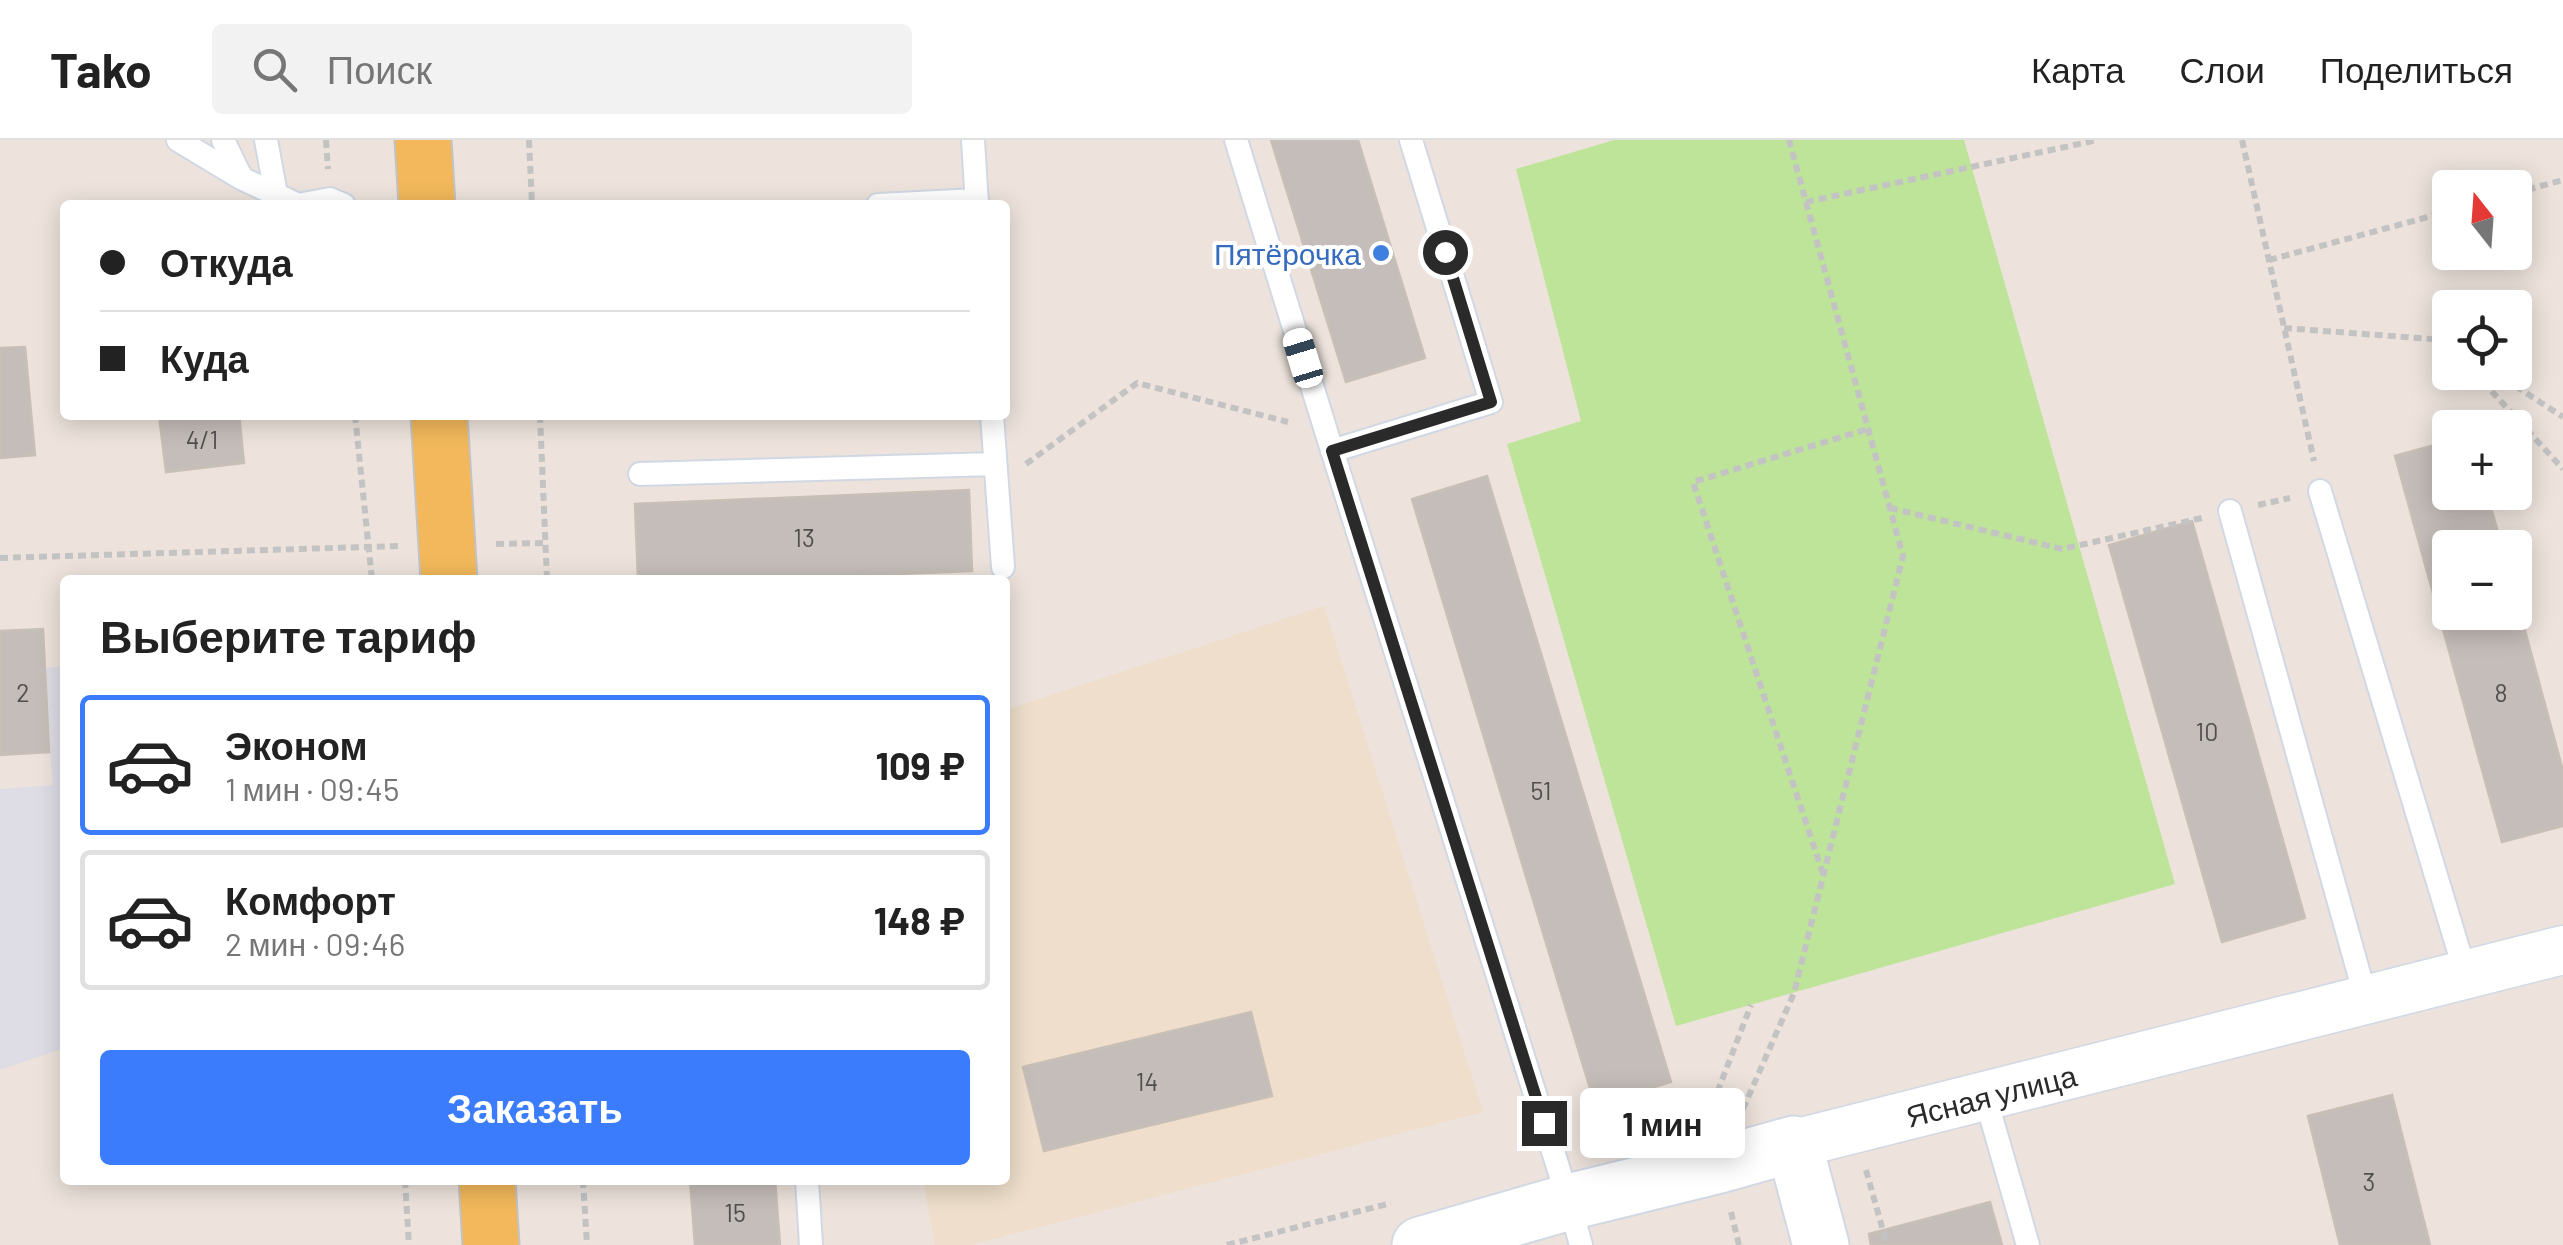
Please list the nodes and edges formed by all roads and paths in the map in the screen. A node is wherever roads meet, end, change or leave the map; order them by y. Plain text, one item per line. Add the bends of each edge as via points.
1 (178, 140) edge
2 (223, 140) edge
3 (266, 140) edge
4 (423, 140) edge
5 (529, 140) edge
6 (973, 140) edge
7 (1236, 140) edge
8 (1411, 140) edge
9 (1789, 140) edge
10 (2098, 140) edge
11 (2242, 140) edge
12 (241, 178) junction
13 (2563, 180) edge
14 (2532, 188) edge
15 (276, 194) junction
16 (288, 200) edge
17 (427, 200) edge
18 (532, 200) edge
19 (977, 200) edge
20 (1806, 202) junction
21 (2432, 216) edge
22 (2269, 260) junction
23 (2284, 328) junction
24 (2432, 342) edge
25 (2491, 390) edge
26 (2522, 390) edge
27 (2563, 416) edge
28 (356, 420) edge
29 (439, 420) edge
30 (540, 420) edge
31 (992, 420) edge
32 (1868, 428) junction
33 (1329, 441) junction
34 (2563, 469) edge
35 (640, 474) dead end
36 (996, 474) junction
37 (2320, 492) junction
38 (1890, 508) junction
39 (2230, 512) junction
40 (370, 546) junction
41 (0, 558) edge
42 (1003, 567) dead end
43 (372, 575) edge
44 (449, 575) edge
45 (548, 575) edge
46 (1824, 875) junction
47 (2563, 950) edge
48 (2466, 975) junction
49 (2366, 999) junction
50 (1751, 1005) dead end
51 (1985, 1096) junction
52 (1741, 1114) dead end
53 (1706, 1122) dead end
54 (1794, 1144) junction
55 (405, 1185) edge
56 (487, 1185) edge
57 (583, 1185) edge
58 (808, 1185) edge
59 (1575, 1224) edge
60 (409, 1245) edge
61 (491, 1245) edge
62 (587, 1245) edge
63 (811, 1245) edge
64 (1420, 1245) edge
65 (1821, 1245) edge
66 (2028, 1245) edge

1 - 12 lane
2 - 12 lane
3 - 15 lane
4 - 17 main road
5 - 18 path
6 - 19 lane
7 - 33 lane
8 - 33 lane via 1491,402
9 - 20 path
10 - 20 path
11 - 22 path
12 - 15 lane
13 - 14 path
15 - 16 lane
20 - 32 path
21 - 22 path
22 - 23 path
23 - 24 path
23 - 37 path
25 - 34 path
26 - 27 path
28 - 40 path
29 - 44 main road
30 - 45 path
31 - 36 lane
32 - 38 path
32 - 46 path via 1693,482
33 - 36 path via 1137,384
33 - 59 lane
35 - 36 lane
36 - 42 lane
37 - 39 path
37 - 48 lane
38 - 39 path via 2062,549
38 - 46 path via 1903,556
39 - 49 lane
40 - 41 path
40 - 43 path
46 - 52 path via 1794,992
47 - 48 street, Ясная улица
48 - 49 street, Ясная улица
49 - 51 street, Ясная улица
50 - 53 path
51 - 54 street, Ясная улица
51 - 66 lane
54 - 59 street, Ясная улица via 1719,1165
54 - 65 street
55 - 60 path
56 - 61 main road
57 - 62 path
58 - 63 lane
59 - 64 street, Ясная улица

